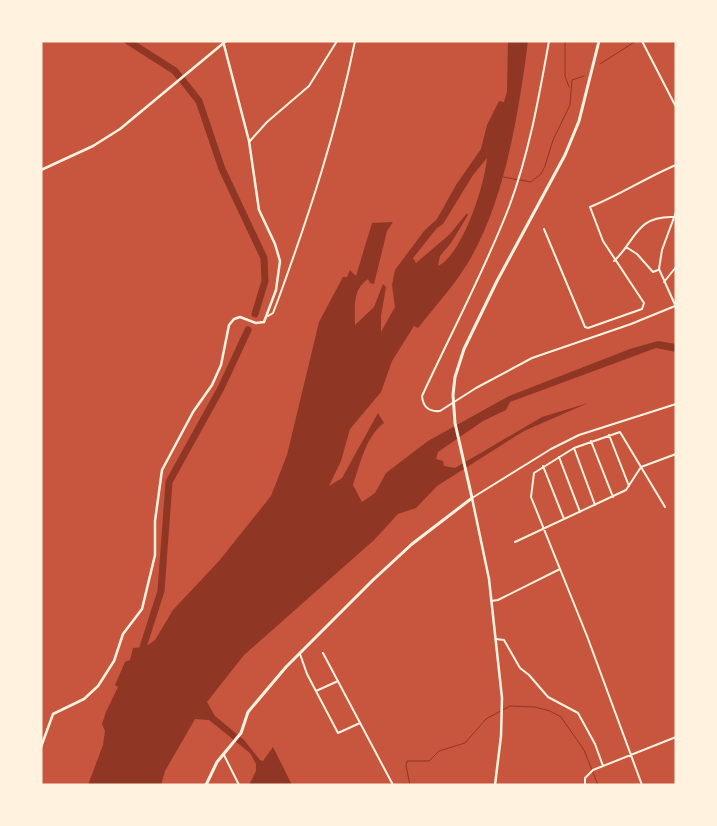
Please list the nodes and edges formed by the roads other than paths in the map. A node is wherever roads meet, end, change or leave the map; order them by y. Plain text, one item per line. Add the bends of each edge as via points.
1 (337, 41) edge
2 (355, 41) edge
3 (549, 41) edge
4 (599, 41) edge
5 (642, 41) edge
6 (224, 42) edge
7 (676, 107) edge
8 (249, 141) junction
9 (676, 165) edge
10 (41, 170) edge
11 (676, 212) edge
12 (675, 217) edge
13 (544, 229) dead end
14 (626, 247) junction
15 (614, 261) junction
16 (676, 267) edge
17 (664, 282) junction
18 (675, 307) edge
19 (268, 316) junction
20 (676, 404) edge
21 (453, 405) junction
22 (609, 435) junction
23 (591, 441) junction
24 (574, 448) junction
25 (676, 454) edge
26 (559, 457) junction
27 (543, 466) junction
28 (641, 467) junction
29 (629, 486) junction
30 (472, 496) junction
31 (613, 497) junction
32 (595, 505) junction
33 (665, 507) dead end
34 (580, 512) junction
35 (564, 520) junction
36 (543, 529) junction
37 (515, 542) dead end
38 (560, 569) junction
39 (491, 601) junction
40 (496, 638) junction
41 (300, 652) junction
42 (323, 653) dead end
43 (338, 680) junction
44 (316, 691) junction
45 (360, 722) junction
46 (676, 737) edge
47 (41, 747) edge
48 (223, 753) junction
49 (631, 755) junction
50 (604, 766) junction
51 (206, 785) edge
52 (238, 785) edge
53 (393, 785) edge
54 (495, 785) edge
55 (585, 785) edge
56 (642, 785) edge

1 - 8 street via 309,86
2 - 19 street via 319,183 278,300 273,313
3 - 21 street via 529,140 509,205 485,264 422,396 426,408 435,412
4 - 21 main road via 579,121 464,349 455,376
5 - 7 street
6 - 8 main road
6 - 10 main road via 120,129 93,146
8 - 19 main road via 259,210 280,261 279,280
9 - 15 street via 590,207
11 - 12 street
12 - 14 street via 648,221 634,233
12 - 17 street via 662,250 659,269
13 - 15 street via 585,327 644,308 644,303
14 - 15 street
14 - 17 street via 654,272 658,269
16 - 17 street
17 - 18 street
18 - 21 street via 532,358 476,388
19 - 47 main road via 262,323 240,317 230,325 221,365 212,385 193,412 162,470 155,521 155,556 142,609 123,634 114,660 98,686 84,699 53,714
20 - 30 street via 579,435
21 - 30 main road
22 - 23 street
22 - 28 street via 620,432
22 - 29 street
23 - 24 street
23 - 31 street
24 - 26 street
24 - 32 street
25 - 28 street
26 - 27 street
26 - 34 street
27 - 35 street
27 - 36 street via 534,473 531,496
28 - 29 street
28 - 33 street
29 - 31 street
30 - 39 main road
30 - 41 main road via 412,544
31 - 32 street
32 - 34 street
34 - 35 street
35 - 36 street
36 - 37 street
36 - 38 street
38 - 39 street
38 - 49 street
39 - 40 main road
40 - 50 street via 504,640 520,668 548,698 578,713
40 - 54 main road via 502,717
41 - 44 street
41 - 48 main road via 253,705 241,733
42 - 43 street
43 - 44 street
43 - 45 street
44 - 45 street via 338,733
45 - 53 street
46 - 49 street
48 - 51 main road
48 - 52 street
49 - 50 street
49 - 56 street
50 - 55 street via 589,773

